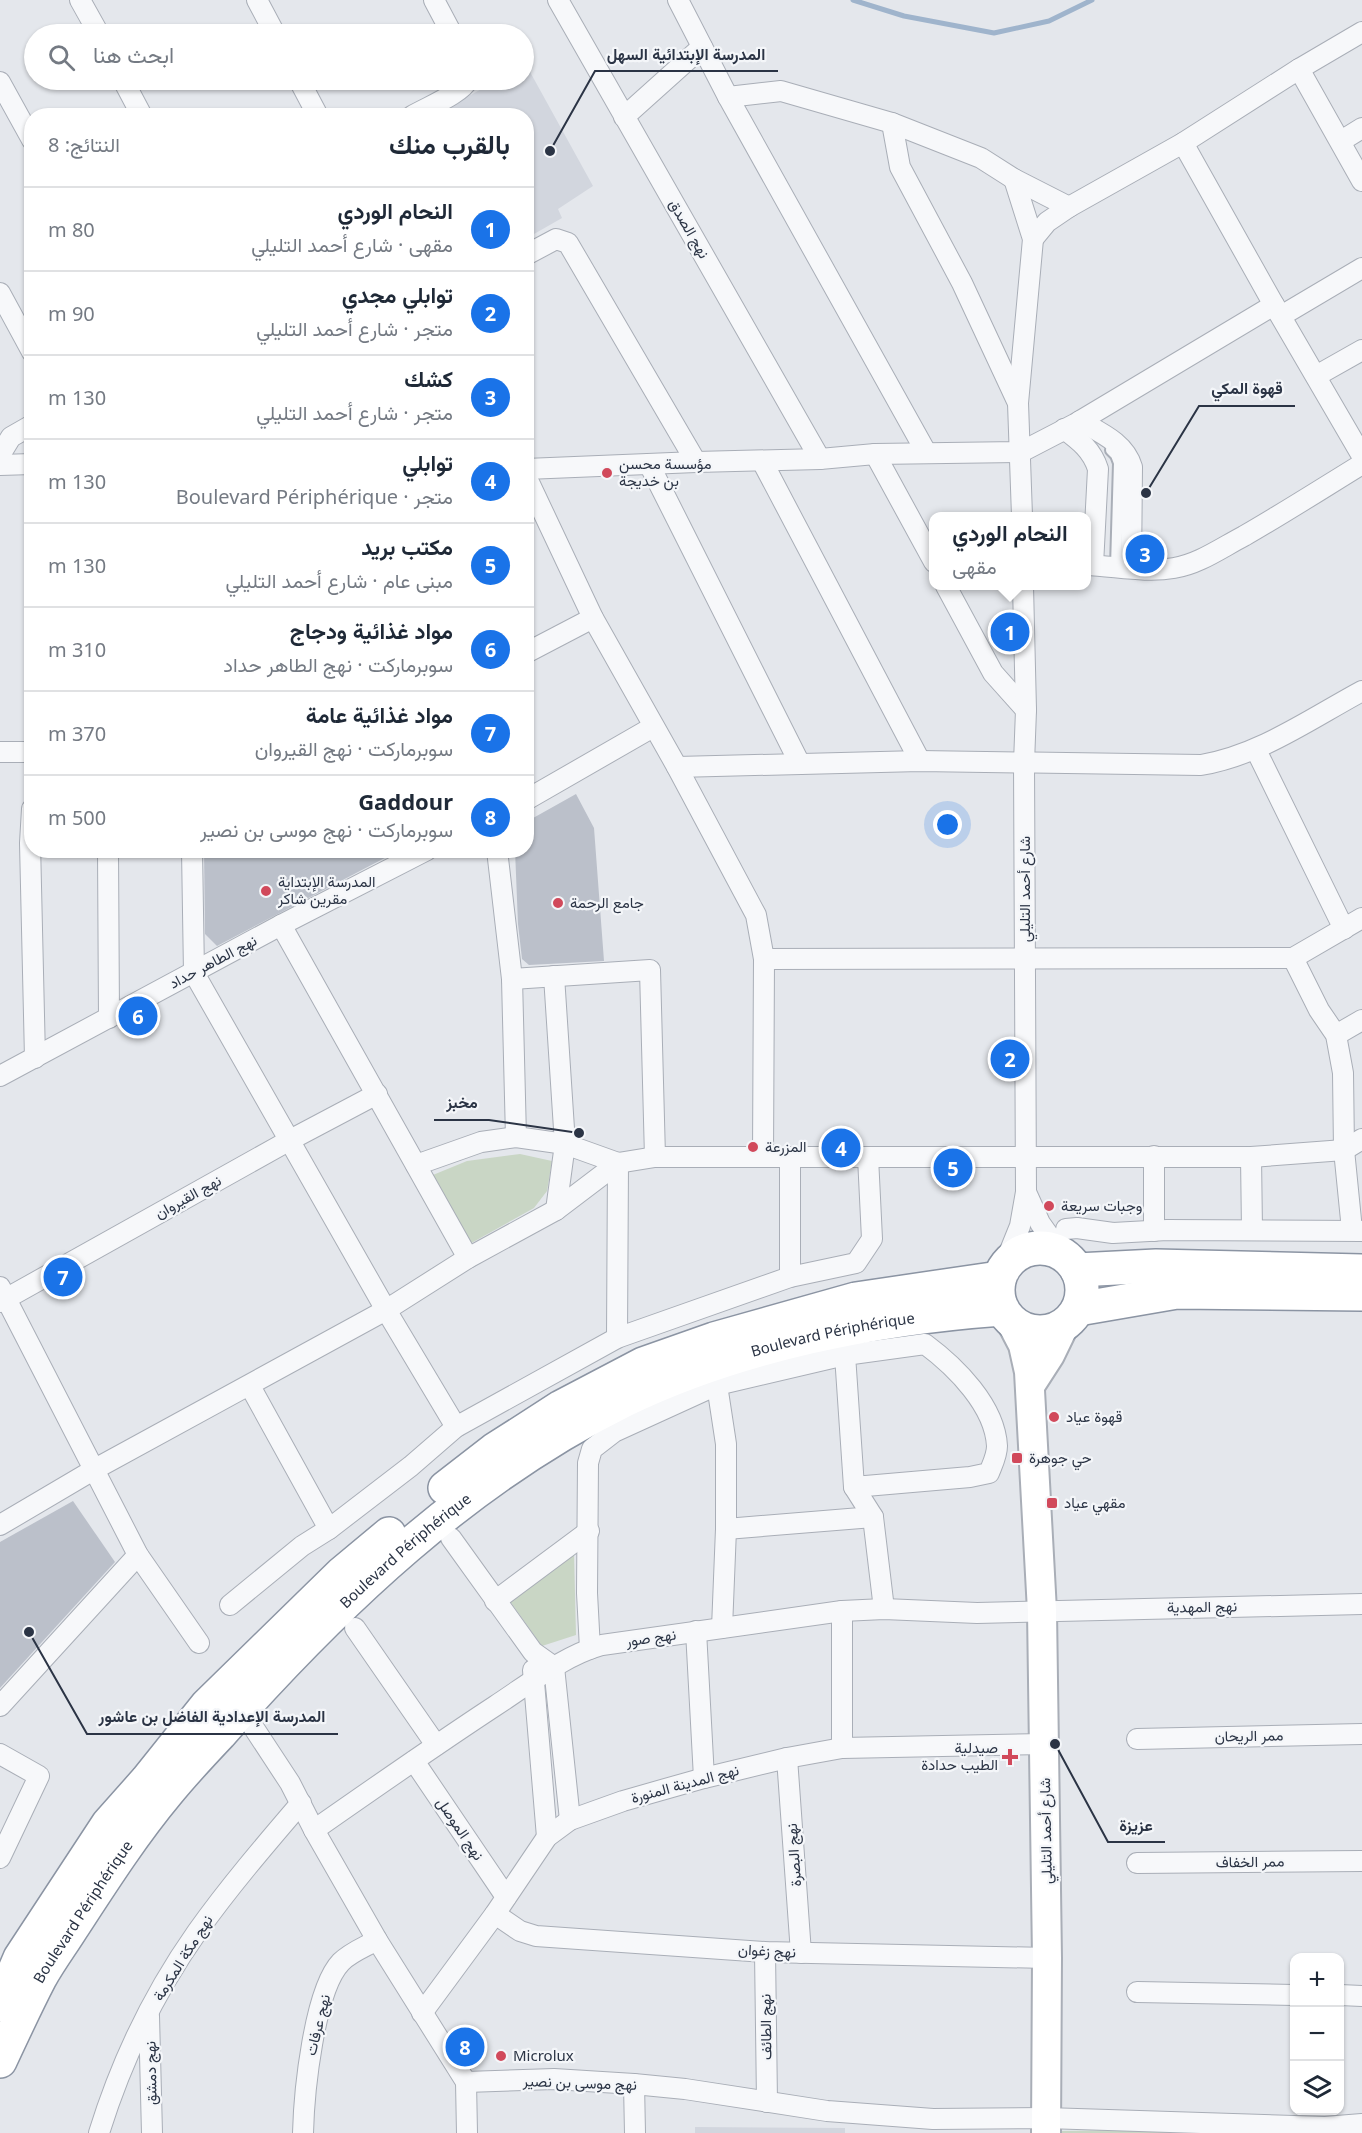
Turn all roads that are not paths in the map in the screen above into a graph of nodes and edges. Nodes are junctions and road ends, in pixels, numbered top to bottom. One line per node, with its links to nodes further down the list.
1 (80, 0): 6 (street)
2 (257, 0): 7 (street)
3 (434, 0): 8 (street)
4 (558, 0): 20 (street, نهج الصدق)
5 (678, 0): 10 (street)
6 (93, 24)
7 (270, 24)
8 (447, 24)
9 (1362, 32): 11 (street)
10 (702, 47): 16 (street); 20 (street)
11 (1299, 69): 24 (street); 25 (street)
12 (0, 82): 22 (street)
13 (128, 90): 17 (street)
14 (304, 90): 18 (street)
15 (458, 90): 19 (street)
16 (728, 98): 21 (street); 40 (street)
17 (138, 108)
18 (314, 108)
19 (426, 108)
20 (624, 117): 45 (street, نهج الصدق)
21 (892, 123): 26 (street); 37 (street)
22 (24, 126)
23 (1362, 128): 24 (street)
24 (1341, 141): 27 (street)
25 (1183, 143): 28 (street); 33 (street)
26 (1014, 179): 28 (street); 29 (street)
27 (1362, 181)
28 (1069, 207): 29 (street)
29 (1033, 239): 37 (street)
30 (534, 251): 47 (street)
31 (1362, 268): 33 (street)
32 (0, 293): 34 (street)
33 (1277, 311): 36 (street); 38 (street)
34 (24, 337)
35 (1362, 350): 36 (street)
36 (1316, 376): 44 (street)
37 (1018, 403): 41 (street)
38 (1073, 425): 41 (street); 55 (street); 58 (street)
39 (24, 430): 43 (street)
40 (926, 452): 41 (street); 42 (street)
41 (1021, 452): 54 (street)
42 (875, 454): 45 (street); 56 (street)
43 (0, 455)
44 (1362, 456)
45 (820, 459): 46 (street)
46 (762, 461): 47 (street); 69 (street)
47 (696, 462): 49 (street)
48 (24, 464): 51 (street)
49 (649, 464): 52 (street); 71 (street)
50 (1362, 464): 58 (street)
51 (0, 465)
52 (534, 470)
53 (534, 493): 61 (street)
54 (1022, 512)
55 (1091, 553)
56 (929, 555)
57 (1091, 565): 58 (street)
58 (1124, 568)
59 (949, 590): 64 (street)
60 (1023, 590): 64 (street, شارع أحمد التليلي)
61 (593, 618): 62 (street); 65 (street)
62 (534, 649)
63 (1362, 691): 66 (street)
64 (1026, 710): 70 (street, شارع أحمد التليلي)
65 (653, 727): 72 (street); 73 (street)
66 (1256, 750): 70 (street); 81 (street)
67 (0, 752): 68 (street)
68 (24, 752)
69 (920, 761): 70 (street); 71 (street)
70 (1024, 763): 84 (street, شارع أحمد التليلي)
71 (800, 764): 72 (street)
72 (677, 767): 83 (street)
73 (534, 795)
74 (30, 858): 91 (street)
75 (108, 858): 88 (street)
76 (192, 858): 85 (street)
77 (411, 858): 80 (street, نهج الطاهر حداد)
78 (498, 858): 87 (street)
79 (1362, 918): 81 (street)
80 (281, 925): 85 (street, نهج الطاهر حداد); 93 (street)
81 (1344, 929): 82 (street)
82 (1293, 958): 84 (street); 90 (street)
83 (764, 959): 84 (street); 100 (street)
84 (1025, 959): 104 (street, شارع أحمد التليلي)
85 (194, 973): 88 (street, نهج الطاهر حداد); 96 (street)
86 (554, 976): 87 (street); 97 (street); 99 (street)
87 (512, 979): 94 (street)
88 (108, 1018): 91 (street, نهج الطاهر حداد)
89 (1362, 1020): 90 (street)
90 (1336, 1035): 98 (street)
91 (35, 1058): 92 (street, نهج الطاهر حداد)
92 (0, 1076)
93 (376, 1094): 96 (street, نهج القيروان); 107 (street)
94 (516, 1137): 97 (street); 107 (street)
95 (1362, 1139): 98 (street)
96 (290, 1140): 119 (street, نهج القيروان); 120 (street)
97 (565, 1144): 106 (street); 109 (street)
98 (1344, 1150): 105 (street); 112 (street)
99 (655, 1156): 100 (street); 106 (street)
100 (764, 1156): 102 (street)
101 (1154, 1156): 104 (street); 105 (street); 111 (street)
102 (790, 1157): 103 (street); 116 (street)
103 (868, 1157): 104 (street); 116 (street)
104 (1027, 1157): 108 (street, شارع أحمد التليلي)
105 (1251, 1157): 110 (street)
106 (618, 1162): 109 (street); 122 (street)
107 (416, 1165): 114 (street)
108 (1026, 1192): 113 (street); 117 (street, شارع أحمد التليلي)
109 (556, 1210): 114 (street)
110 (1252, 1230): 111 (street); 112 (street)
111 (1154, 1231): 113 (street)
112 (1357, 1231)
113 (1069, 1251): 115 (highway); 117 (highway); 121 (highway)
114 (468, 1258): 120 (street)
115 (1362, 1271)
116 (790, 1277): 122 (street)
117 (1004, 1294): 121 (highway); 126 (street, شارع أحمد التليلي); 179 (highway, Boulevard Périphérique); 182 (highway, Boulevard Périphérique)
118 (1362, 1294): 121 (highway)
119 (2, 1296): 128 (street)
120 (386, 1310): 125 (street); 127 (street)
121 (1072, 1315): 126 (street)
122 (617, 1338): 127 (street)
123 (845, 1354): 124 (street); 129 (street); 129 (street)
124 (717, 1385): 133 (street); 134 (street)
125 (250, 1386): 128 (street); 132 (street)
126 (1030, 1386): 142 (street, شارع أحمد التليلي)
127 (456, 1426): 132 (street)
128 (95, 1469): 131 (street); 136 (street)
129 (854, 1487): 130 (street)
130 (873, 1517): 133 (street); 140 (street)
131 (0, 1525)
132 (329, 1529): 139 (street)
133 (726, 1529): 144 (street)
134 (589, 1531): 137 (street); 147 (street)
135 (451, 1538): 137 (street)
136 (138, 1555): 146 (street); 151 (street)
137 (495, 1601): 148 (street)
138 (1362, 1604): 142 (street, نهج المهدية)
139 (230, 1605)
140 (884, 1609): 141 (street, نهج صور); 142 (street, نهج صور)
141 (842, 1611): 144 (street, نهج صور); 157 (street)
142 (1042, 1611): 155 (street, شارع أحمد التليلي)
143 (355, 1628): 156 (street)
144 (722, 1628): 145 (street, نهج صور)
145 (696, 1632): 147 (street, نهج صور); 161 (street)
146 (199, 1643)
147 (590, 1648): 149 (street, نهج صور)
148 (533, 1652): 149 (street); 150 (street)
149 (554, 1667): 150 (street, نهج صور); 163 (street)
150 (532, 1681): 156 (street, نهج صور); 165 (street)
151 (0, 1706)
152 (248, 1719): 162 (street)
153 (1362, 1734): 154 (street, ممر الريحان)
154 (1137, 1739)
155 (1045, 1744): 157 (street, نهج المدينة المنورة); 174 (street, شارع أحمد التليلي)
156 (436, 1745): 160 (street, نهج صور)
157 (842, 1749): 159 (street, نهج المدينة المنورة)
158 (0, 1754): 166 (street)
159 (786, 1758): 161 (street, نهج المدينة المنورة); 173 (street, نهج البصرة)
160 (414, 1761): 164 (street, نهج صور); 169 (street, نهج الموصل)
161 (704, 1778): 163 (street, نهج المدينة المنورة)
162 (301, 1803): 164 (street); 180 (street, نهج مكة المكرمة)
163 (570, 1820): 165 (street, نهج المدينة المنورة)
164 (314, 1830): 171 (street)
165 (547, 1837): 169 (street, نهج المدينة المنورة)
166 (0, 1858)
167 (1362, 1861): 168 (street, ممر الخفاف)
168 (1137, 1863)
169 (506, 1897): 170 (street, نهج المدينة المنورة)
170 (495, 1914): 172 (street, نهج زغوان); 181 (street, نهج المدينة المنورة)
171 (377, 1940): 181 (street); 191 (street, نهج عرفات)
172 (765, 1952): 173 (street, نهج زغوان); 185 (street, نهج الطائف)
173 (801, 1953): 174 (street, نهج زغوان)
174 (1047, 1958): 187 (street, شارع أحمد التليلي)
175 (1137, 1992): 176 (street)
176 (1290, 1995)
177 (1344, 1995): 178 (street)
178 (1362, 1996)
179 (0, 2006)
180 (149, 2013): 189 (street, نهج مكة المكرمة); 190 (street, نهج دمشق)
181 (422, 2013): 183 (street)
182 (0, 2061)
183 (466, 2082): 184 (street, نهج موسى بن نصير); 192 (street)
184 (634, 2084): 185 (street, نهج موسى بن نصير); 193 (street)
185 (767, 2102): 187 (street, نهج موسى بن نصير)
186 (1362, 2124): 188 (street, نهج موسى بن نصير)
187 (1046, 2126): 188 (street, نهج موسى بن نصير)
188 (1325, 2130)
189 (99, 2133)
190 (153, 2133)
191 (303, 2133)
192 (467, 2133)
193 (635, 2133)

